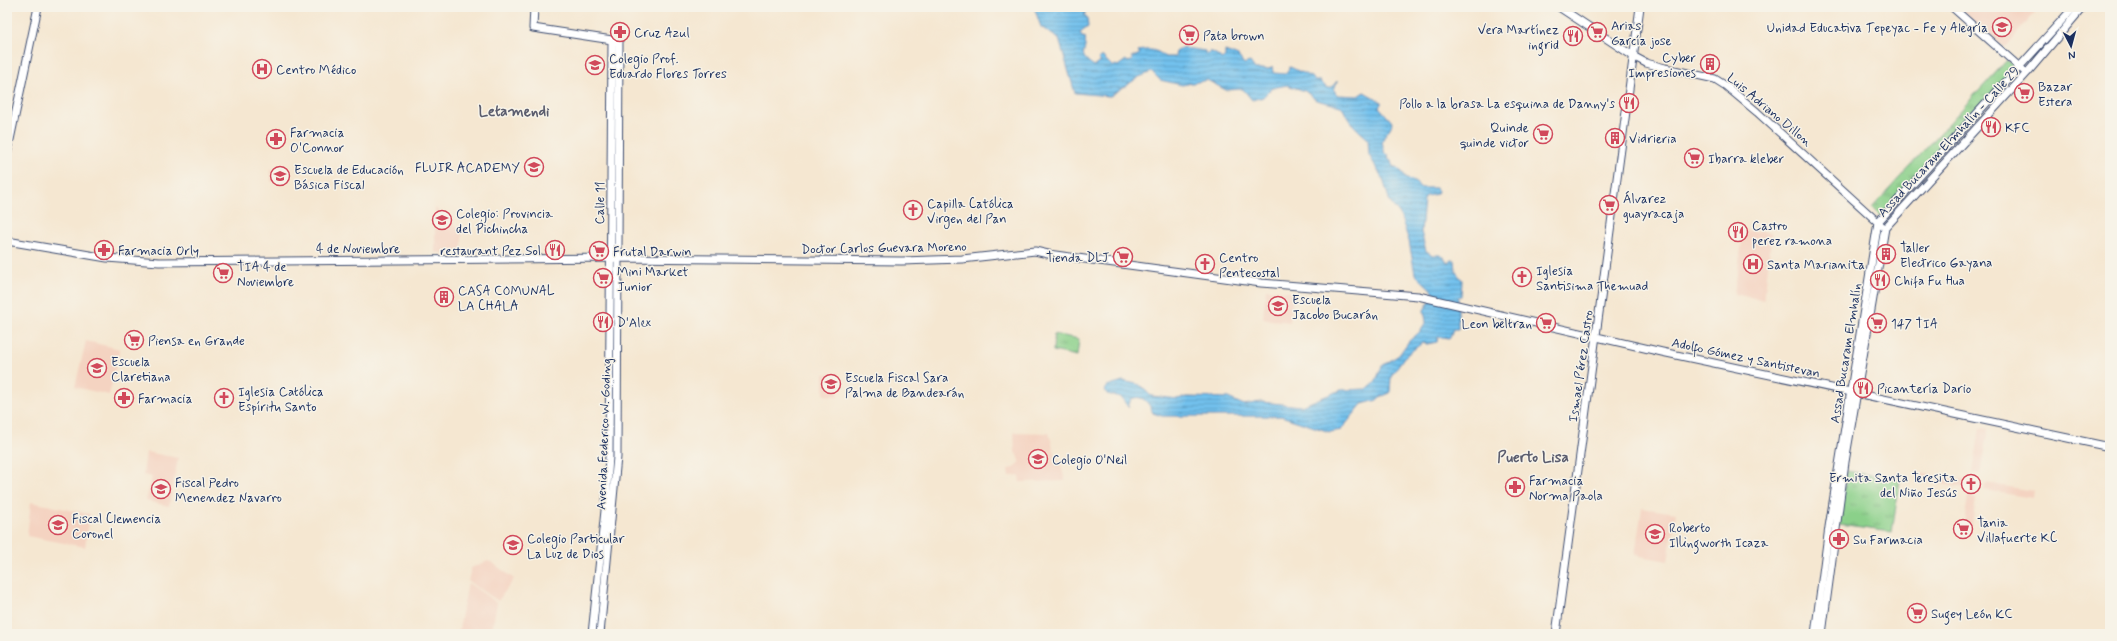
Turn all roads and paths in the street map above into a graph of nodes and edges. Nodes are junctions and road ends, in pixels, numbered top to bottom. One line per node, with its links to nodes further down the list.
1 (38, 7): 12 (street)
2 (534, 7): 11 (street)
3 (1559, 7): 8 (street, Luis Adriano Dillon)
4 (1640, 7): 8 (street, Ismael Pérez Castro)
5 (1952, 7): 9 (street)
6 (2074, 7): 9 (street)
7 (2083, 7): 10 (street, Assad Bucaram Elmhalín - Calle 29)
8 (1633, 56): 13 (street, Luis Adriano Dillon); 19 (street, Ismael Pérez Castro)
9 (2020, 68): 10 (street); 13 (street)
10 (2027, 74): 14 (street, Assad Bucaram Elmhalín - Calle 29)
11 (615, 148): 16 (street, Calle 11); 17 (street, Avenida Federico W. Goding)
12 (7, 154)
13 (1878, 222): 14 (street, Luis Adriano Dillon); 20 (street, Assad Bucaram Elmhalín)
14 (1885, 228): 20 (street, Assad Bucaram Elmhalín - Calle 29)
15 (7, 241): 16 (street, 4 de Noviembre)
16 (610, 258): 17 (street, Doctor Carlos Guevara Moreno); 22 (street, Avenida Federico W. Goding)
17 (618, 258): 18 (street, Doctor Carlos Guevara Moreno); 23 (street, Avenida Federico W. Goding)
18 (1472, 308): 19 (street, Adolfo Gómez y Santistevan)
19 (1596, 337): 20 (street, Adolfo Gómez y Santistevan); 24 (street, Ismael Pérez Castro)
20 (1854, 392): 21 (street, Adolfo Gómez y Santistevan); 25 (street, Assad Bucaram Elmhalín); 26 (street, Assad Bucaram Elmhalín - Calle 29)
21 (2110, 447)
22 (592, 634)
23 (600, 634)
24 (1556, 634)
25 (1815, 634)
26 (1822, 634)

